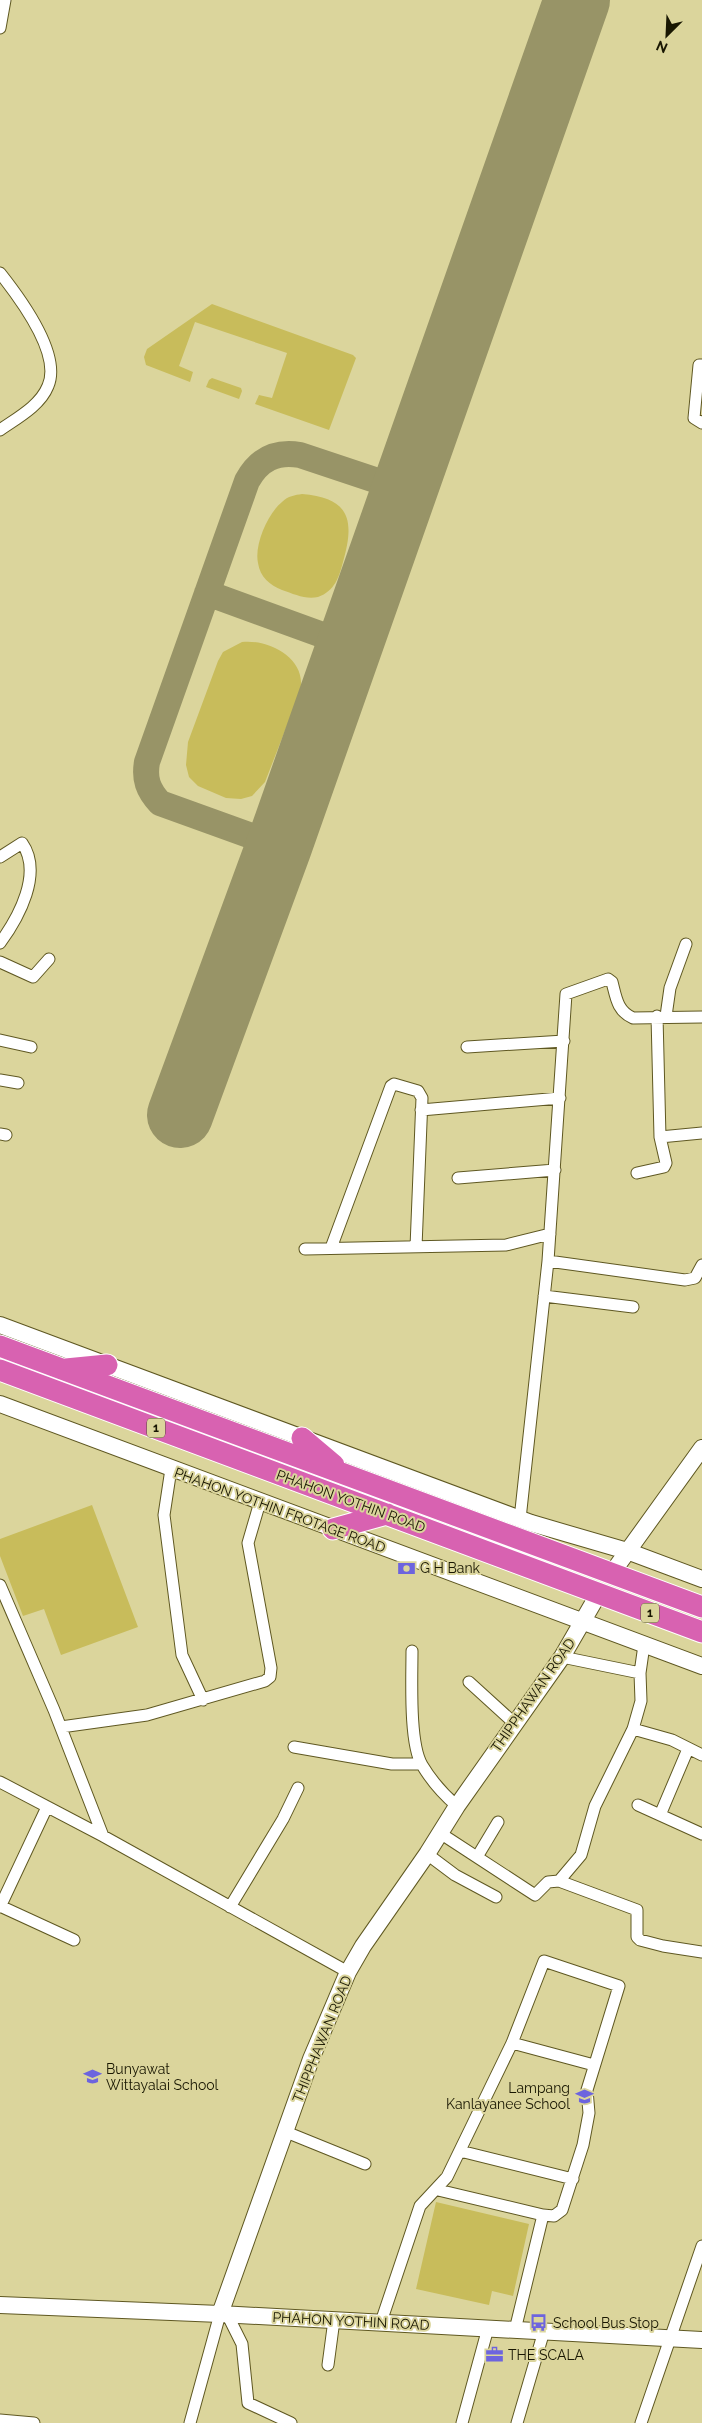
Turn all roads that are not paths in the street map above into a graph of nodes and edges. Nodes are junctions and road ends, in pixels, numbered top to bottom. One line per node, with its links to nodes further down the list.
1 (4, 0): 2 (street)
2 (0, 28)
3 (0, 273): 6 (street)
4 (702, 366): 5 (street)
5 (702, 423)
6 (0, 430)
7 (0, 857): 8 (street)
8 (0, 943)
9 (686, 944): 12 (street)
10 (49, 959): 11 (street)
11 (0, 962)
12 (662, 1016): 13 (street); 15 (street); 23 (street)
13 (702, 1017)
14 (0, 1040): 17 (street)
15 (564, 1041): 16 (street); 20 (street)
16 (466, 1047)
17 (31, 1048)
18 (0, 1080): 19 (street)
19 (18, 1083)
20 (560, 1098): 21 (street); 24 (street)
21 (422, 1110): 28 (street); 29 (street)
22 (702, 1133): 23 (street)
23 (660, 1137): 25 (street)
24 (555, 1170): 26 (street); 27 (street)
25 (637, 1173)
26 (458, 1178)
27 (550, 1234): 28 (street); 31 (street)
28 (416, 1247): 29 (street)
29 (332, 1248): 30 (street)
30 (305, 1249)
31 (548, 1261): 32 (street); 33 (street)
32 (702, 1265)
33 (544, 1296): 34 (street); 47 (street)
34 (633, 1307)
35 (0, 1325): 37 (main road)
36 (0, 1346): 38 (highway, PHAHON YOTHIN ROAD / 1)
37 (107, 1365): 38 (highway); 41 (main road)
38 (60, 1369): 44 (highway, PHAHON YOTHIN ROAD / 1)
39 (0, 1370): 46 (highway, PHAHON YOTHIN ROAD / 1)
40 (0, 1404): 43 (main road, PHAHON YOTHIN FROTAGE ROAD / 1)
41 (302, 1438): 44 (highway); 47 (main road)
42 (702, 1448): 49 (main road)
43 (171, 1469): 45 (main road, PHAHON YOTHIN FROTAGE ROAD / 1); 63 (street)
44 (345, 1474): 50 (highway, PHAHON YOTHIN ROAD / 1)
45 (260, 1502): 48 (main road, PHAHON YOTHIN FROTAGE ROAD / 1); 63 (street)
46 (388, 1514): 48 (highway); 53 (highway, PHAHON YOTHIN ROAD / 1)
47 (520, 1519): 49 (main road)
48 (333, 1529): 55 (main road, PHAHON YOTHIN FROTAGE ROAD / 1)
49 (627, 1551): 50 (main road); 51 (main road)
50 (612, 1573): 53 (highway); 54 (highway, PHAHON YOTHIN ROAD / 1)
51 (702, 1579)
52 (0, 1585): 65 (street)
53 (599, 1593): 55 (main road, THIPPHAWAN ROAD); 56 (highway, PHAHON YOTHIN ROAD / 1)
54 (702, 1608)
55 (583, 1622): 57 (main road, PHAHON YOTHIN FROTAGE ROAD / 1); 59 (main road, THIPPHAWAN ROAD)
56 (702, 1632)
57 (644, 1645): 60 (main road, PHAHON YOTHIN FROTAGE ROAD / 1); 61 (street)
58 (412, 1651): 70 (street)
59 (562, 1657): 61 (street); 64 (main road, THIPPHAWAN ROAD)
60 (702, 1666)
61 (640, 1673): 66 (street)
62 (469, 1682): 64 (street)
63 (203, 1700): 65 (street)
64 (514, 1723): 74 (main road, THIPPHAWAN ROAD)
65 (61, 1727): 80 (street)
66 (633, 1729): 68 (street); 83 (street)
67 (294, 1747): 70 (street)
68 (688, 1749): 69 (street); 76 (street)
69 (702, 1755)
70 (421, 1764): 74 (street)
71 (0, 1782): 75 (street)
72 (298, 1788): 86 (street)
73 (638, 1805): 76 (street)
74 (457, 1806): 78 (main road, THIPPHAWAN ROAD)
75 (47, 1807): 80 (street); 85 (street)
76 (660, 1815): 79 (street)
77 (498, 1822): 82 (street)
78 (440, 1833): 81 (main road, THIPPHAWAN ROAD); 82 (street)
79 (702, 1834)
80 (103, 1836): 86 (street)
81 (427, 1854): 84 (street); 89 (main road, THIPPHAWAN ROAD)
82 (477, 1857): 83 (street)
83 (559, 1881): 88 (street)
84 (496, 1897)
85 (0, 1907): 87 (street)
86 (230, 1907): 89 (street)
87 (74, 1940)
88 (702, 1952)
89 (348, 1972): 92 (main road, THIPPHAWAN ROAD)
90 (512, 2043): 91 (street); 91 (street); 93 (street)
91 (594, 2065): 95 (street)
92 (286, 2132): 94 (street); 100 (main road, THIPPHAWAN ROAD)
93 (460, 2151): 95 (street); 96 (street)
94 (366, 2164)
95 (573, 2179): 97 (street)
96 (438, 2190): 97 (street); 102 (street)
97 (543, 2215): 104 (street)
98 (702, 2246): 106 (street)
99 (0, 2305): 100 (main road, PHAHON YOTHIN ROAD)
100 (223, 2314): 101 (main road, PHAHON YOTHIN ROAD); 111 (street, THIPPHAWAN ROAD); 112 (street)
101 (334, 2320): 102 (main road, PHAHON YOTHIN ROAD); 108 (street)
102 (381, 2322): 103 (main road, PHAHON YOTHIN ROAD)
103 (488, 2328): 104 (main road, PHAHON YOTHIN ROAD); 113 (street)
104 (515, 2330): 105 (main road, PHAHON YOTHIN ROAD)
105 (544, 2331): 106 (main road, PHAHON YOTHIN ROAD); 114 (street)
106 (672, 2338): 107 (main road, PHAHON YOTHIN ROAD); 115 (street)
107 (702, 2340)
108 (328, 2365)
109 (0, 2420): 110 (street)
110 (34, 2423)
111 (190, 2423)
112 (291, 2423)
113 (462, 2423)
114 (517, 2423)
115 (641, 2423)

